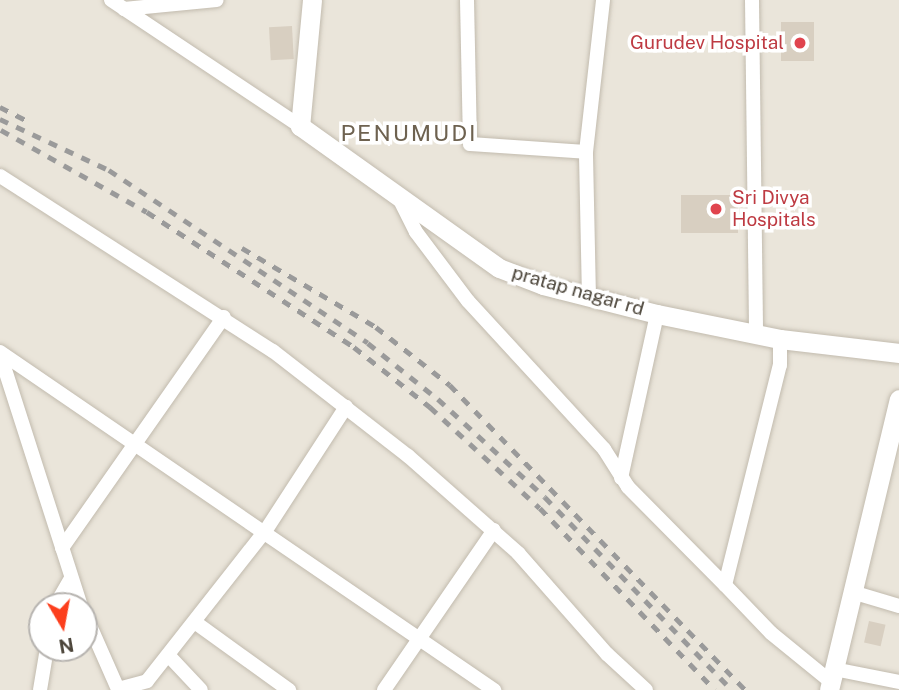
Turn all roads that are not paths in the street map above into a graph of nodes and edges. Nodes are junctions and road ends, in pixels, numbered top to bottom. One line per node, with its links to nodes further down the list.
1 (111, 0): 8 (street)
2 (217, 0): 7 (street)
3 (312, 0): 9 (street)
4 (467, 0): 10 (street)
5 (603, 0): 10 (street)
6 (752, 0): 16 (street)
7 (154, 3): 8 (street)
8 (124, 9): 9 (street)
9 (300, 126): 12 (street, pratap nagar rd)
10 (586, 152): 13 (street)
11 (0, 176): 15 (street)
12 (398, 196): 13 (street, pratap nagar rd); 24 (street)
13 (589, 298): 14 (street, pratap nagar rd)
14 (657, 314): 16 (street, pratap nagar rd); 24 (street)
15 (224, 317): 21 (street); 22 (street)
16 (756, 334): 17 (street, pratap nagar rd)
17 (780, 339): 19 (street, pratap nagar rd); 29 (street)
18 (0, 353): 22 (street); 27 (street)
19 (899, 353)
20 (899, 399): 23 (street)
21 (346, 407): 25 (street); 26 (street)
22 (137, 442): 25 (street); 27 (street)
23 (894, 442): 32 (street)
24 (621, 478): 29 (street)
25 (266, 530): 34 (street); 35 (street)
26 (494, 530): 35 (street); 47 (street)
27 (62, 548): 28 (street)
28 (69, 580): 30 (street); 31 (street)
29 (725, 585): 39 (street)
30 (63, 592)
31 (75, 592)
32 (852, 592): 33 (street); 39 (street)
33 (899, 606)
34 (196, 623): 37 (street); 44 (street)
35 (420, 636): 45 (street); 46 (street)
36 (98, 644): 42 (street)
37 (170, 657): 42 (street); 43 (street)
38 (45, 662): 41 (street)
39 (831, 680): 40 (street)
40 (899, 682)
41 (40, 690)
42 (118, 690)
43 (201, 690)
44 (289, 690)
45 (384, 690)
46 (494, 690)
47 (646, 690)

